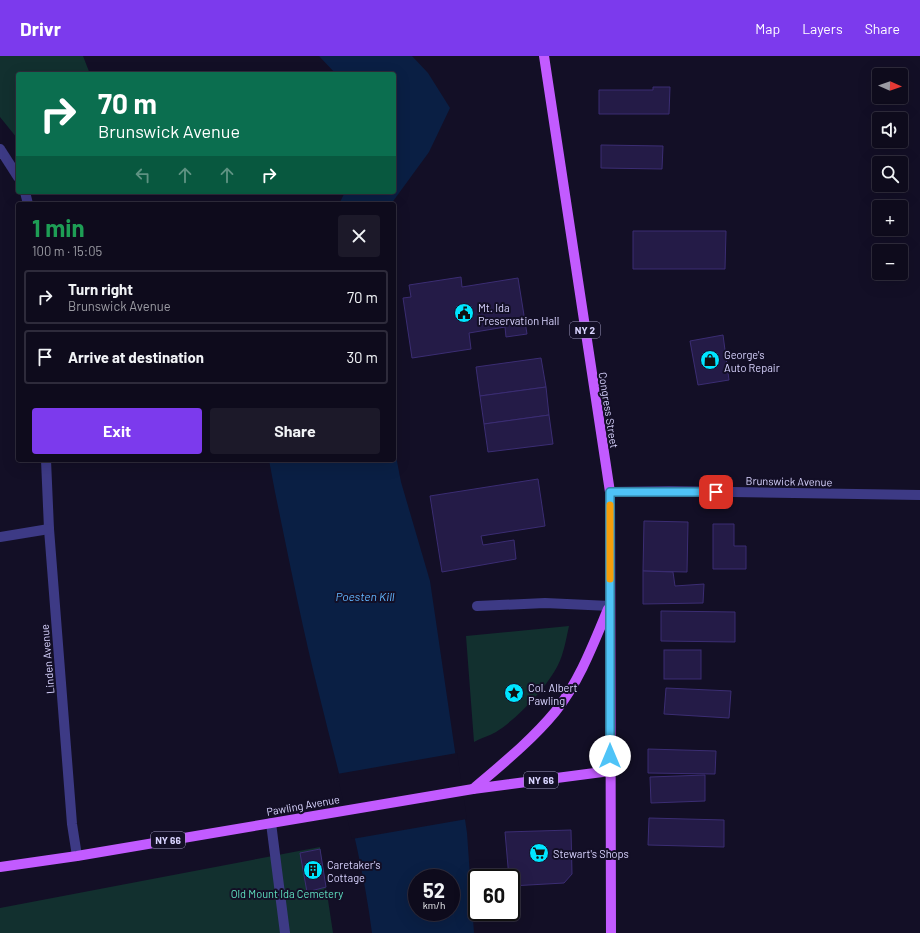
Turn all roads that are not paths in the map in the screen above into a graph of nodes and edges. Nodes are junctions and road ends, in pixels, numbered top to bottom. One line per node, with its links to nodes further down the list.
1 (544, 56): 5 (main road, Congress Street / NY 2)
2 (0, 149): 3 (street)
3 (16, 174)
4 (46, 462): 7 (street, Linden Avenue)
5 (610, 492): 6 (street, Brunswick Avenue); 10 (main road, Congress Street / NY 2)
6 (920, 495)
7 (49, 529): 8 (street); 14 (street, Linden Avenue)
8 (0, 537)
9 (477, 606): 10 (street)
10 (610, 606): 11 (main road, Congress Street / NY 2); 12 (main road)
11 (610, 771): 12 (main road, Pawling Avenue / NY 66); 17 (main road, NY 2)
12 (472, 790): 13 (main road, Pawling Avenue / NY 66)
13 (271, 823): 14 (main road, Pawling Avenue / NY 66); 16 (street)
14 (76, 856): 15 (main road, Pawling Avenue / NY 66)
15 (0, 867)
16 (285, 933)
17 (611, 933)

